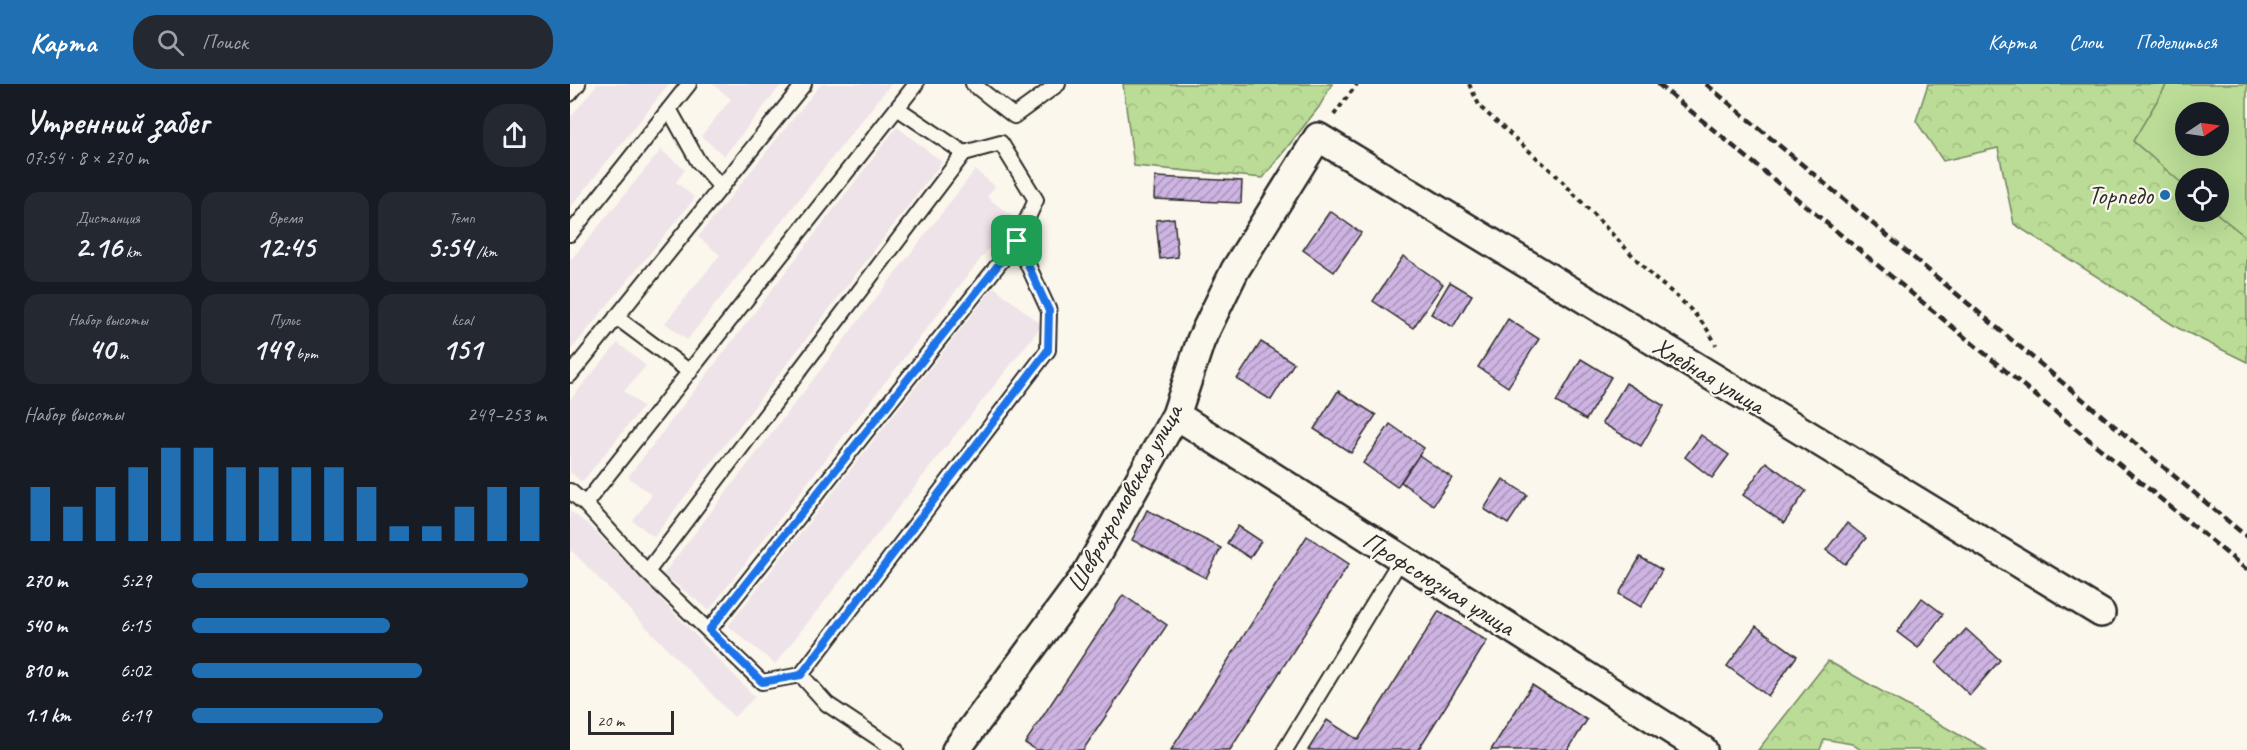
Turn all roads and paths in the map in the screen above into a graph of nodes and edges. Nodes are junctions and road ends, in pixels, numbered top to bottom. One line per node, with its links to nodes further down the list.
1 (578, 84): 9 (lane)
2 (689, 84): 11 (lane)
3 (804, 84): 14 (lane)
4 (916, 84): 10 (lane)
5 (973, 84): 6 (lane)
6 (1058, 84)
7 (1357, 84): 12 (path)
8 (1469, 84): 20 (path)
9 (570, 94)
10 (897, 108): 13 (lane); 18 (lane)
11 (669, 109): 14 (lane); 15 (lane)
12 (1318, 136): 20 (street, Хлебная улица); 21 (street, Шеврохромовская улица)
13 (964, 153): 16 (lane); 25 (lane)
14 (721, 188): 17 (lane)
15 (570, 234)
16 (1017, 241): 27 (lane); 28 (lane)
17 (616, 317): 18 (lane); 19 (lane)
18 (690, 372): 23 (lane)
19 (570, 375)
20 (1726, 385): 26 (street, Хлебная улица)
21 (1176, 415): 24 (street, Профсоюзная улица); 30 (street, Шеврохромовская улица)
22 (570, 491): 23 (lane)
23 (585, 504): 25 (lane)
24 (1401, 559): 31 (lane); 32 (street, Профсоюзная улица)
25 (647, 572): 27 (lane)
26 (2101, 613)
27 (709, 630): 28 (lane)
28 (801, 675): 29 (lane)
29 (896, 750)
30 (956, 750)
31 (1285, 750)
32 (1703, 750)

